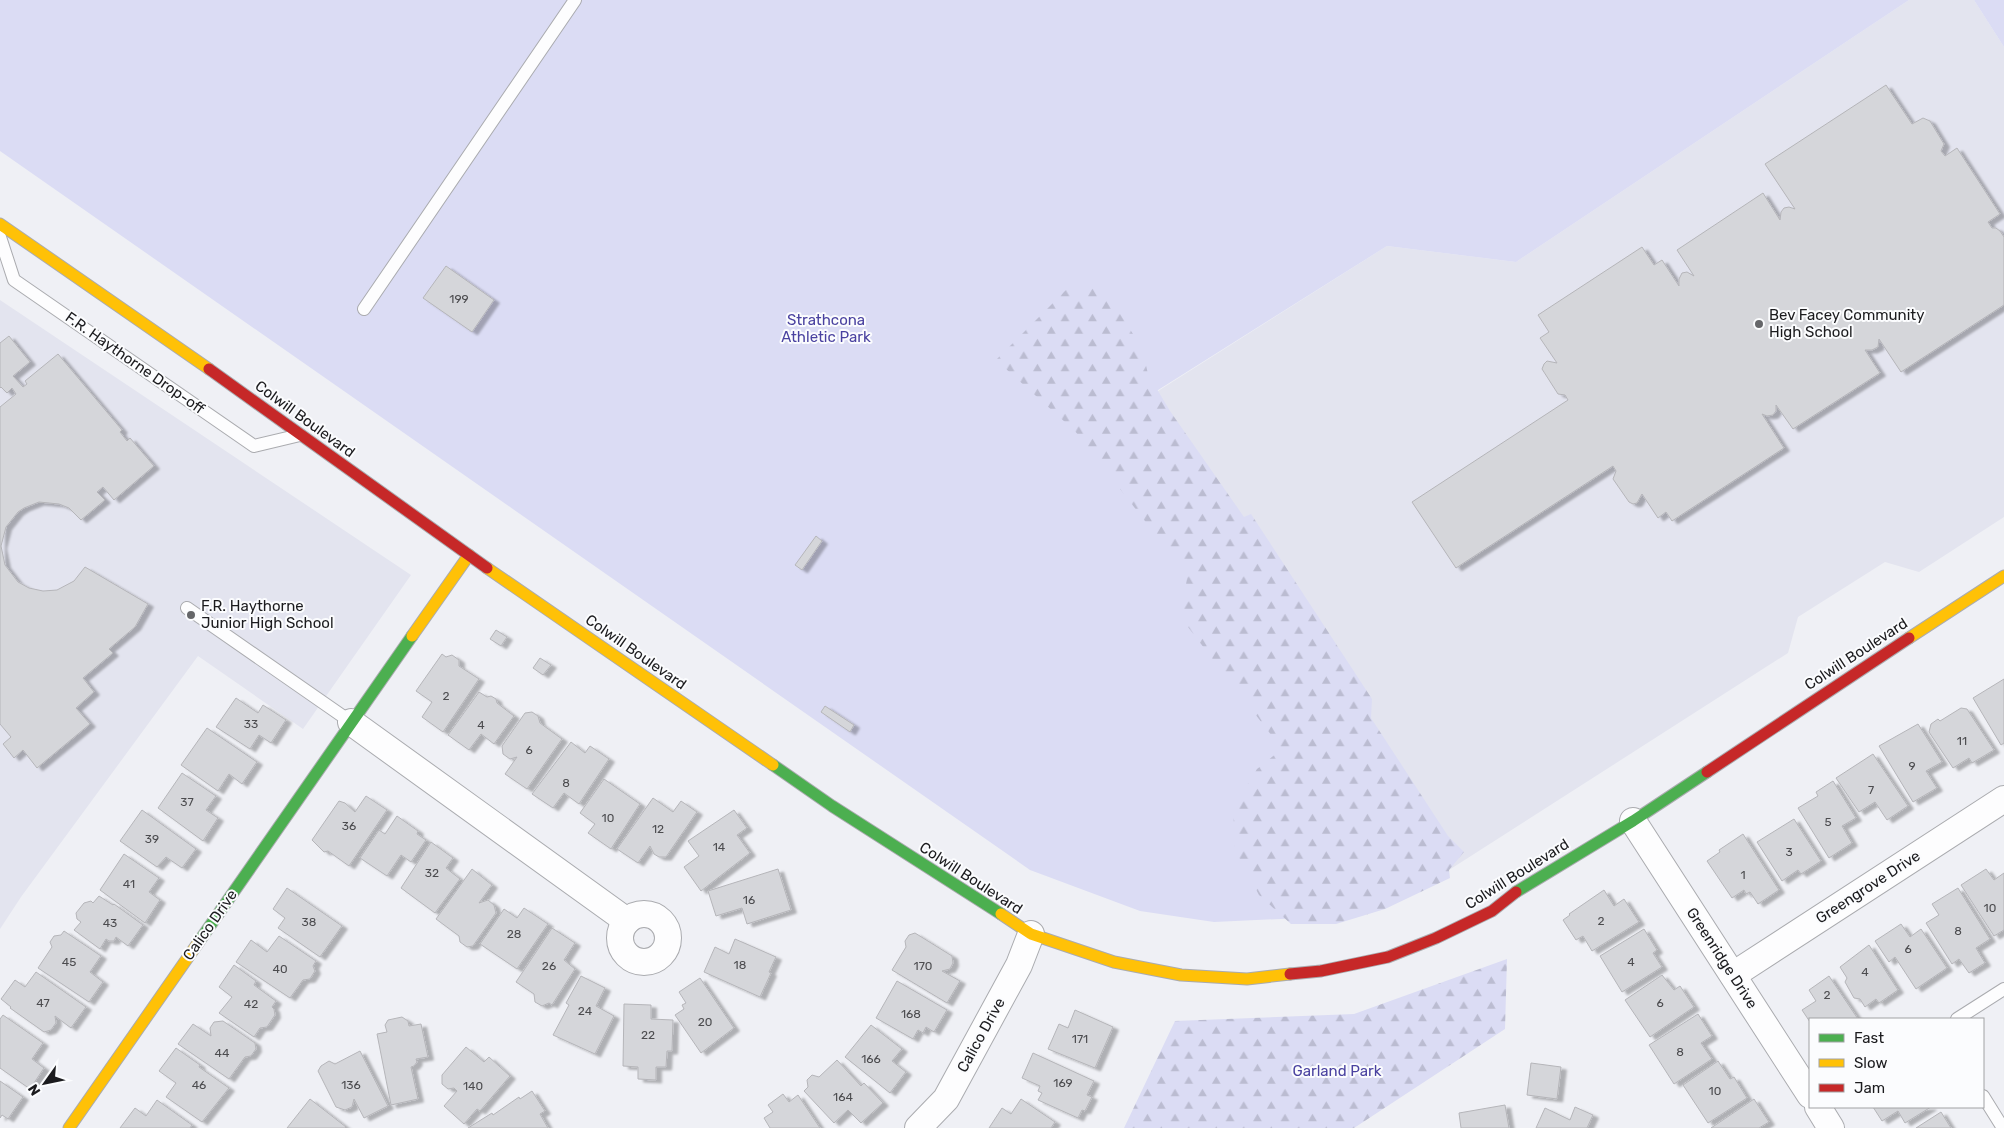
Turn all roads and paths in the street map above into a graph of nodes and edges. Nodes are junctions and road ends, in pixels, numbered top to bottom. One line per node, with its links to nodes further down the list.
1 (575, 0): 4 (lane)
2 (0, 224): 5 (street, Colwill Boulevard)
3 (0, 237): 5 (lane, F.R. Haythorne Drop-off)
4 (364, 309)
5 (300, 435): 6 (street, Colwill Boulevard)
6 (469, 555): 9 (street, Calico Drive); 13 (street, Colwill Boulevard)
7 (2004, 576): 11 (street, Colwill Boulevard)
8 (188, 608): 9 (lane)
9 (351, 722): 12 (street); 19 (street, Calico Drive)
10 (2004, 799): 14 (street, Greengrove Drive)
11 (1633, 821): 13 (street, Colwill Boulevard); 14 (street, Greenridge Drive)
12 (627, 921)
13 (1031, 934): 20 (street, Calico Drive)
14 (1733, 974): 17 (street, Greenridge Drive)
15 (2004, 989): 16 (lane)
16 (1959, 1018)
17 (1809, 1092)
18 (1984, 1098): 21 (lane)
19 (69, 1128)
20 (918, 1128)
21 (2003, 1128)

